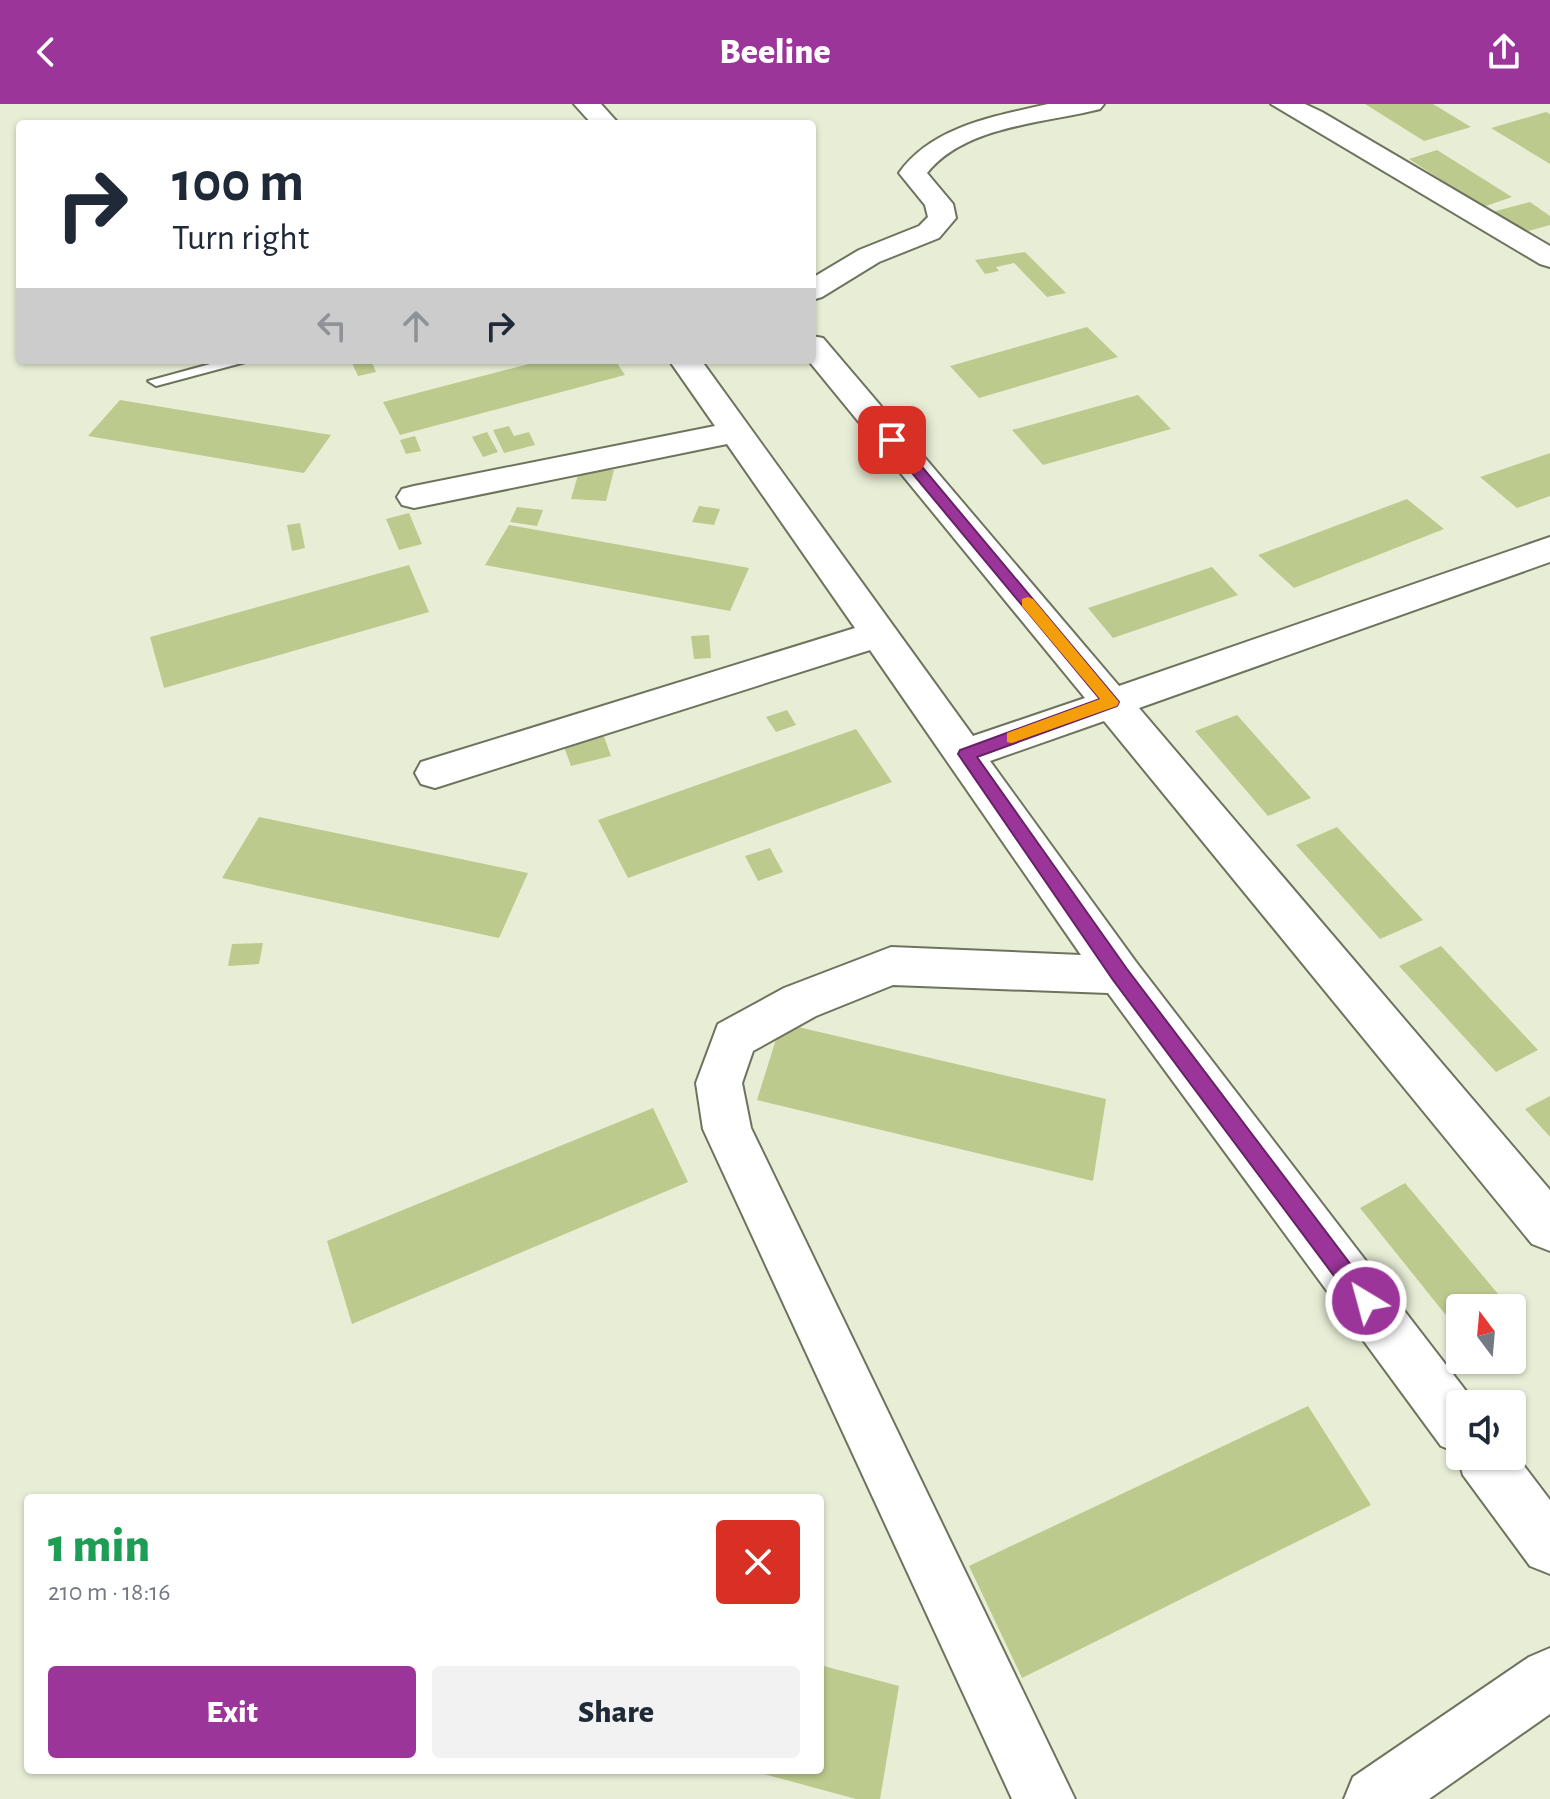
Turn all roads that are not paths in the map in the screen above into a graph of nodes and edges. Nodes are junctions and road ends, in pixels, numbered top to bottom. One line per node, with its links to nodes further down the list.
1 (587, 104): 4 (street)
2 (1091, 104): 6 (street)
3 (1284, 104): 5 (street)
4 (602, 120)
5 (1550, 258)
6 (816, 289)
7 (816, 350): 15 (street)
8 (228, 364): 10 (lane)
9 (688, 364): 11 (street)
10 (156, 381)
11 (736, 432): 12 (street); 14 (street)
12 (414, 497)
13 (1550, 549): 15 (street)
14 (880, 633): 16 (street); 17 (street)
15 (1111, 702): 16 (street); 19 (street)
16 (966, 754): 18 (street)
17 (435, 773)
18 (1120, 975): 20 (street); 24 (street)
19 (1550, 1227)
20 (1446, 1408)
21 (1493, 1470): 22 (street)
22 (1550, 1546)
23 (1550, 1678): 25 (street)
24 (1044, 1799)
25 (1375, 1799)

